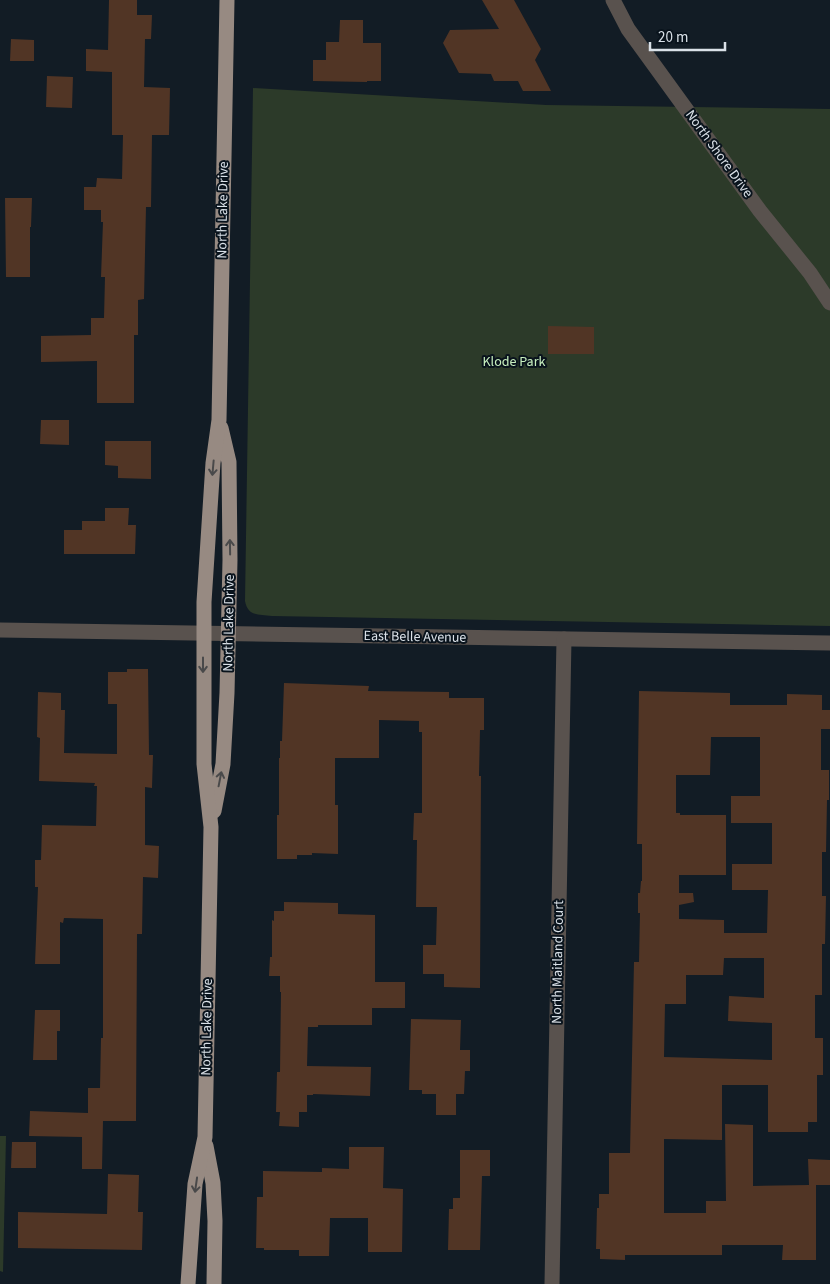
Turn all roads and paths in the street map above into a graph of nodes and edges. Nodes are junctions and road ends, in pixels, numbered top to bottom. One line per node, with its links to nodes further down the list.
1 (227, 0): 4 (main road, North Lake Drive)
2 (613, 0): 3 (street, North Shore Drive)
3 (830, 303)
4 (219, 420): 6 (main road, North Lake Drive, one-way to 6); 7 (main road, North Lake Drive, one-way to 4)
5 (0, 630): 6 (street, East Belle Avenue)
6 (203, 634): 7 (street, East Belle Avenue); 10 (main road, North Lake Drive, one-way to 10)
7 (228, 634): 8 (street, East Belle Avenue); 10 (main road, North Lake Drive, one-way to 7)
8 (564, 639): 9 (street, East Belle Avenue); 14 (street, North Maitland Court)
9 (830, 644)
10 (211, 827): 11 (main road, North Lake Drive)
11 (205, 1137): 12 (main road, North Lake Drive, one-way to 12); 13 (main road, North Lake Drive)
12 (188, 1284)
13 (214, 1284)
14 (552, 1284)

